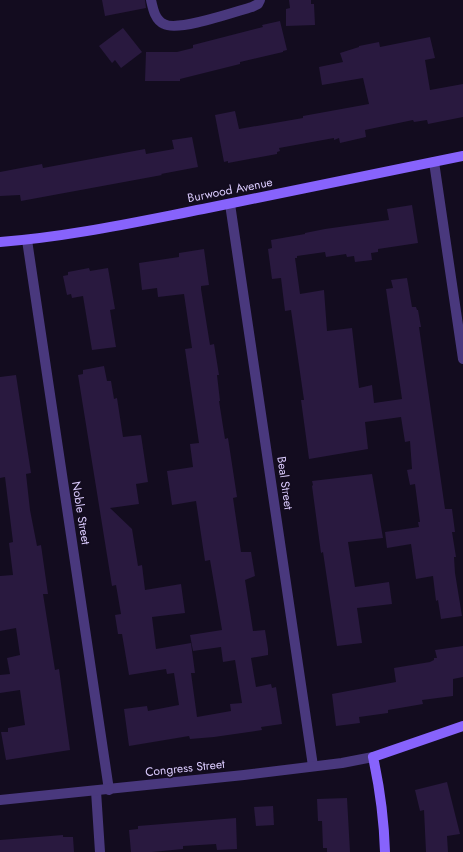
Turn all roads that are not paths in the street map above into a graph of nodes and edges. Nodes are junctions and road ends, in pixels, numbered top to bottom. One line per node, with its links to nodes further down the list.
1 (151, 0): 2 (street)
2 (260, 0)
3 (463, 156): 4 (street, Burwood Avenue)
4 (434, 162): 5 (street, Burwood Avenue); 8 (street)
5 (230, 204): 6 (street, Burwood Avenue); 11 (street, Beal Street)
6 (27, 240): 7 (street, Burwood Avenue); 12 (street, Noble Street)
7 (0, 242)
8 (463, 359)
9 (463, 726): 10 (street)
10 (373, 757): 11 (street, Congress Street); 16 (street)
11 (314, 766): 12 (street, Congress Street)
12 (109, 790): 13 (street, Congress Street)
13 (96, 791): 14 (street, Congress Street); 15 (street)
14 (0, 800)
15 (100, 852)
16 (385, 852)

